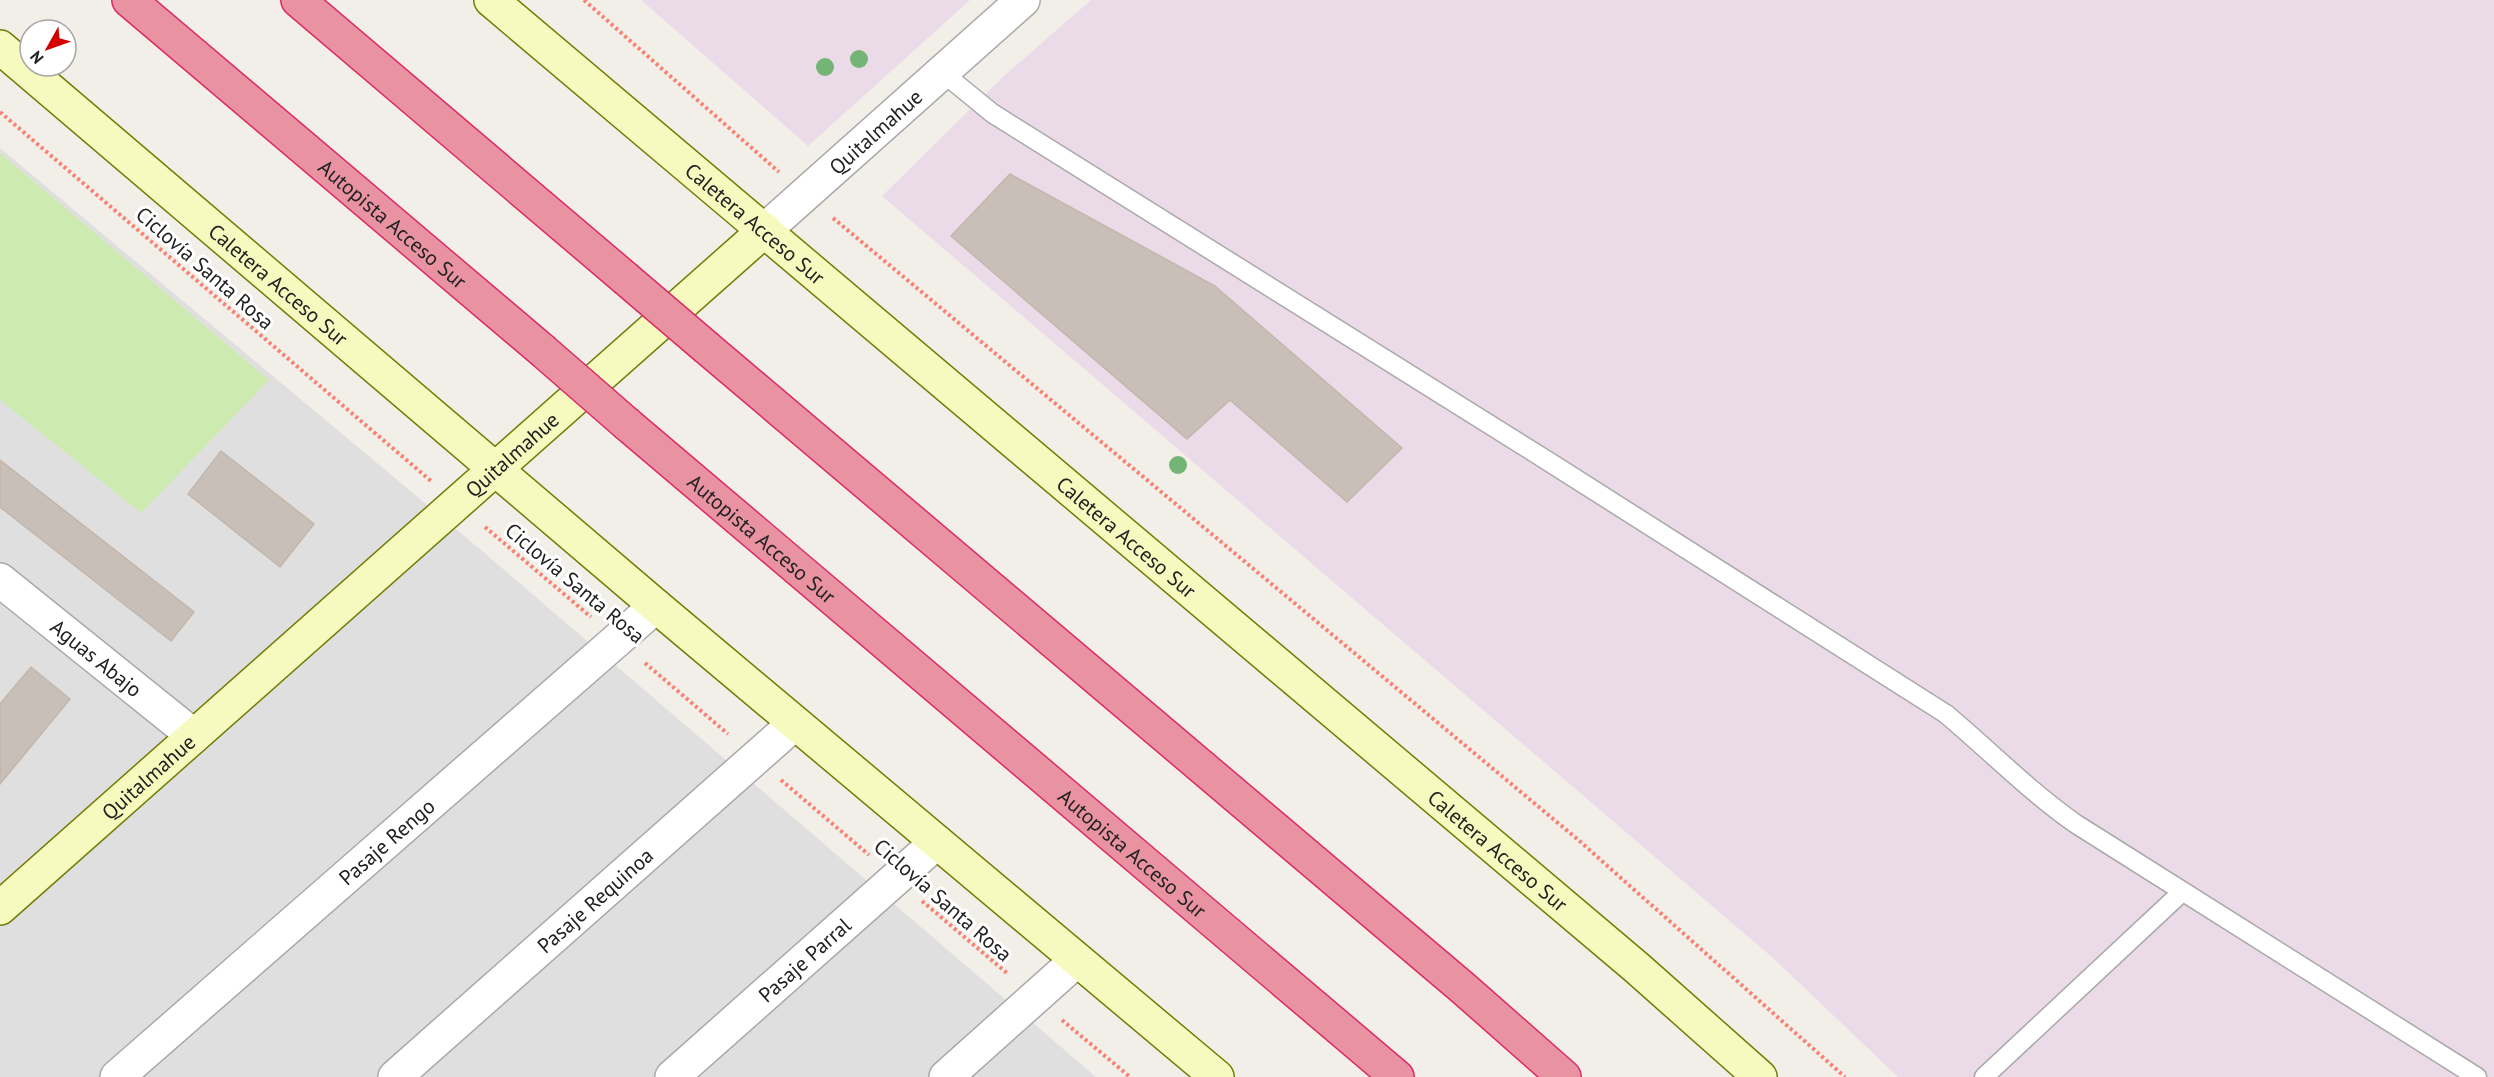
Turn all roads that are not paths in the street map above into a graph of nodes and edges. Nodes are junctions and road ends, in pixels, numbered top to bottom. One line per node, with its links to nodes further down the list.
1 (129, 0): 22 (highway, Autopista Acceso Sur, bridge)
2 (298, 0): 23 (highway, bridge)
3 (491, 0): 7 (main road, Caletera Acceso Sur)
4 (1023, 0): 6 (street, Quitalmahue)
5 (0, 48): 8 (main road, Caletera Acceso Sur)
6 (942, 72): 7 (street, Quitalmahue); 14 (lane)
7 (765, 230): 8 (main road, Quitalmahue); 24 (main road, Caletera Acceso Sur)
8 (495, 470): 10 (main road, Caletera Acceso Sur); 12 (main road, Quitalmahue)
9 (0, 580): 12 (street, Aguas Abajo)
10 (656, 606): 11 (main road, Caletera Acceso Sur); 17 (street, Pasaje Rengo)
11 (795, 723): 13 (main road, Caletera Acceso Sur); 18 (street, Pasaje Requinoa)
12 (194, 736): 15 (main road, Quitalmahue)
13 (937, 842): 16 (main road, Caletera Acceso Sur); 19 (street, Pasaje Parral)
14 (2182, 892): 25 (lane); 26 (lane)
15 (0, 908)
16 (1077, 960): 20 (street); 21 (main road, Caletera Acceso Sur)
17 (117, 1077)
18 (395, 1077)
19 (672, 1077)
20 (946, 1077)
21 (1217, 1077)
22 (1397, 1077)
23 (1564, 1077)
24 (1760, 1077)
25 (1984, 1077)
26 (2477, 1077)

